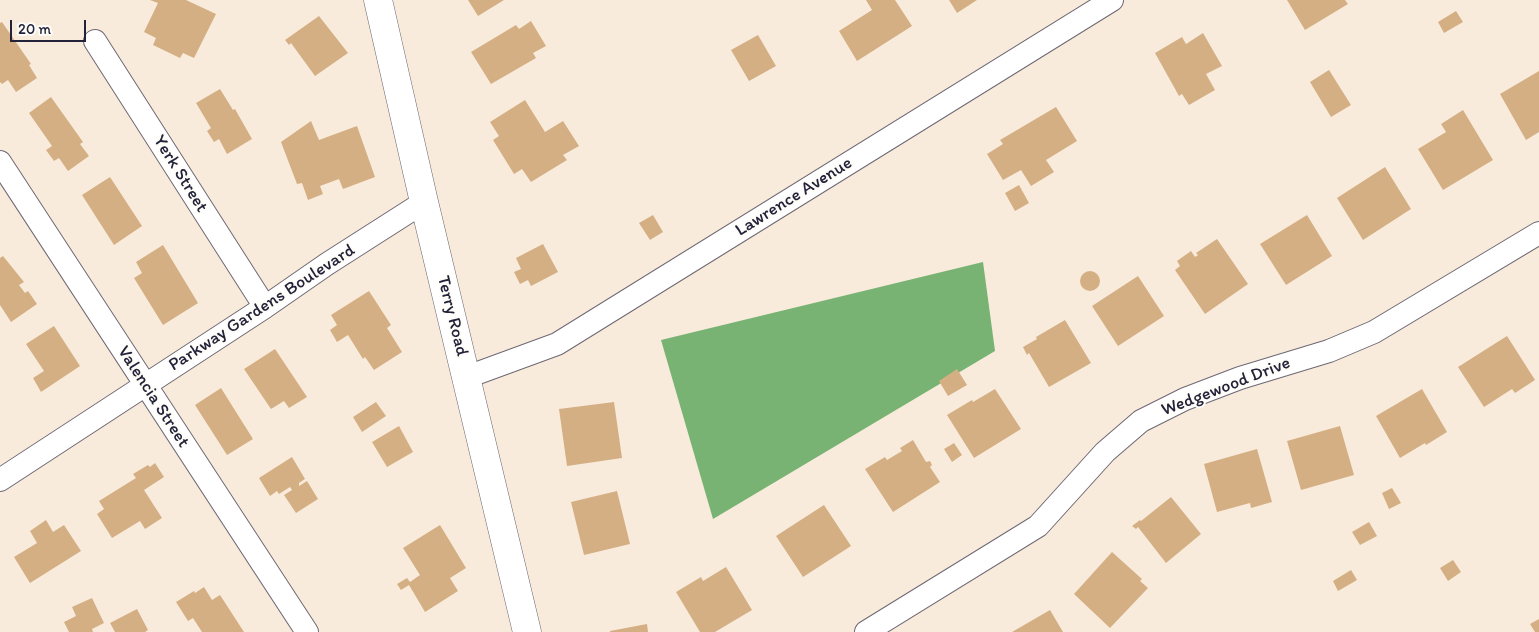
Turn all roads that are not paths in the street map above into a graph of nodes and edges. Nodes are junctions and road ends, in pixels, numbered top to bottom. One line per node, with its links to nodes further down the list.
1 (378, 0): 5 (street, Terry Road)
2 (1112, 0): 8 (street, Lawrence Avenue)
3 (95, 41): 7 (street, Yerk Street)
4 (0, 162): 9 (street, Valencia Street)
5 (424, 202): 7 (street, Parkway Gardens Boulevard); 8 (street, Terry Road)
6 (1539, 233): 13 (street, Wedgewood Drive)
7 (265, 307): 9 (street, Parkway Gardens Boulevard)
8 (467, 377): 12 (street, Terry Road)
9 (145, 384): 10 (street, Parkway Gardens Boulevard); 11 (street, Valencia Street)
10 (0, 480)
11 (307, 632)
12 (527, 632)
13 (866, 632)

